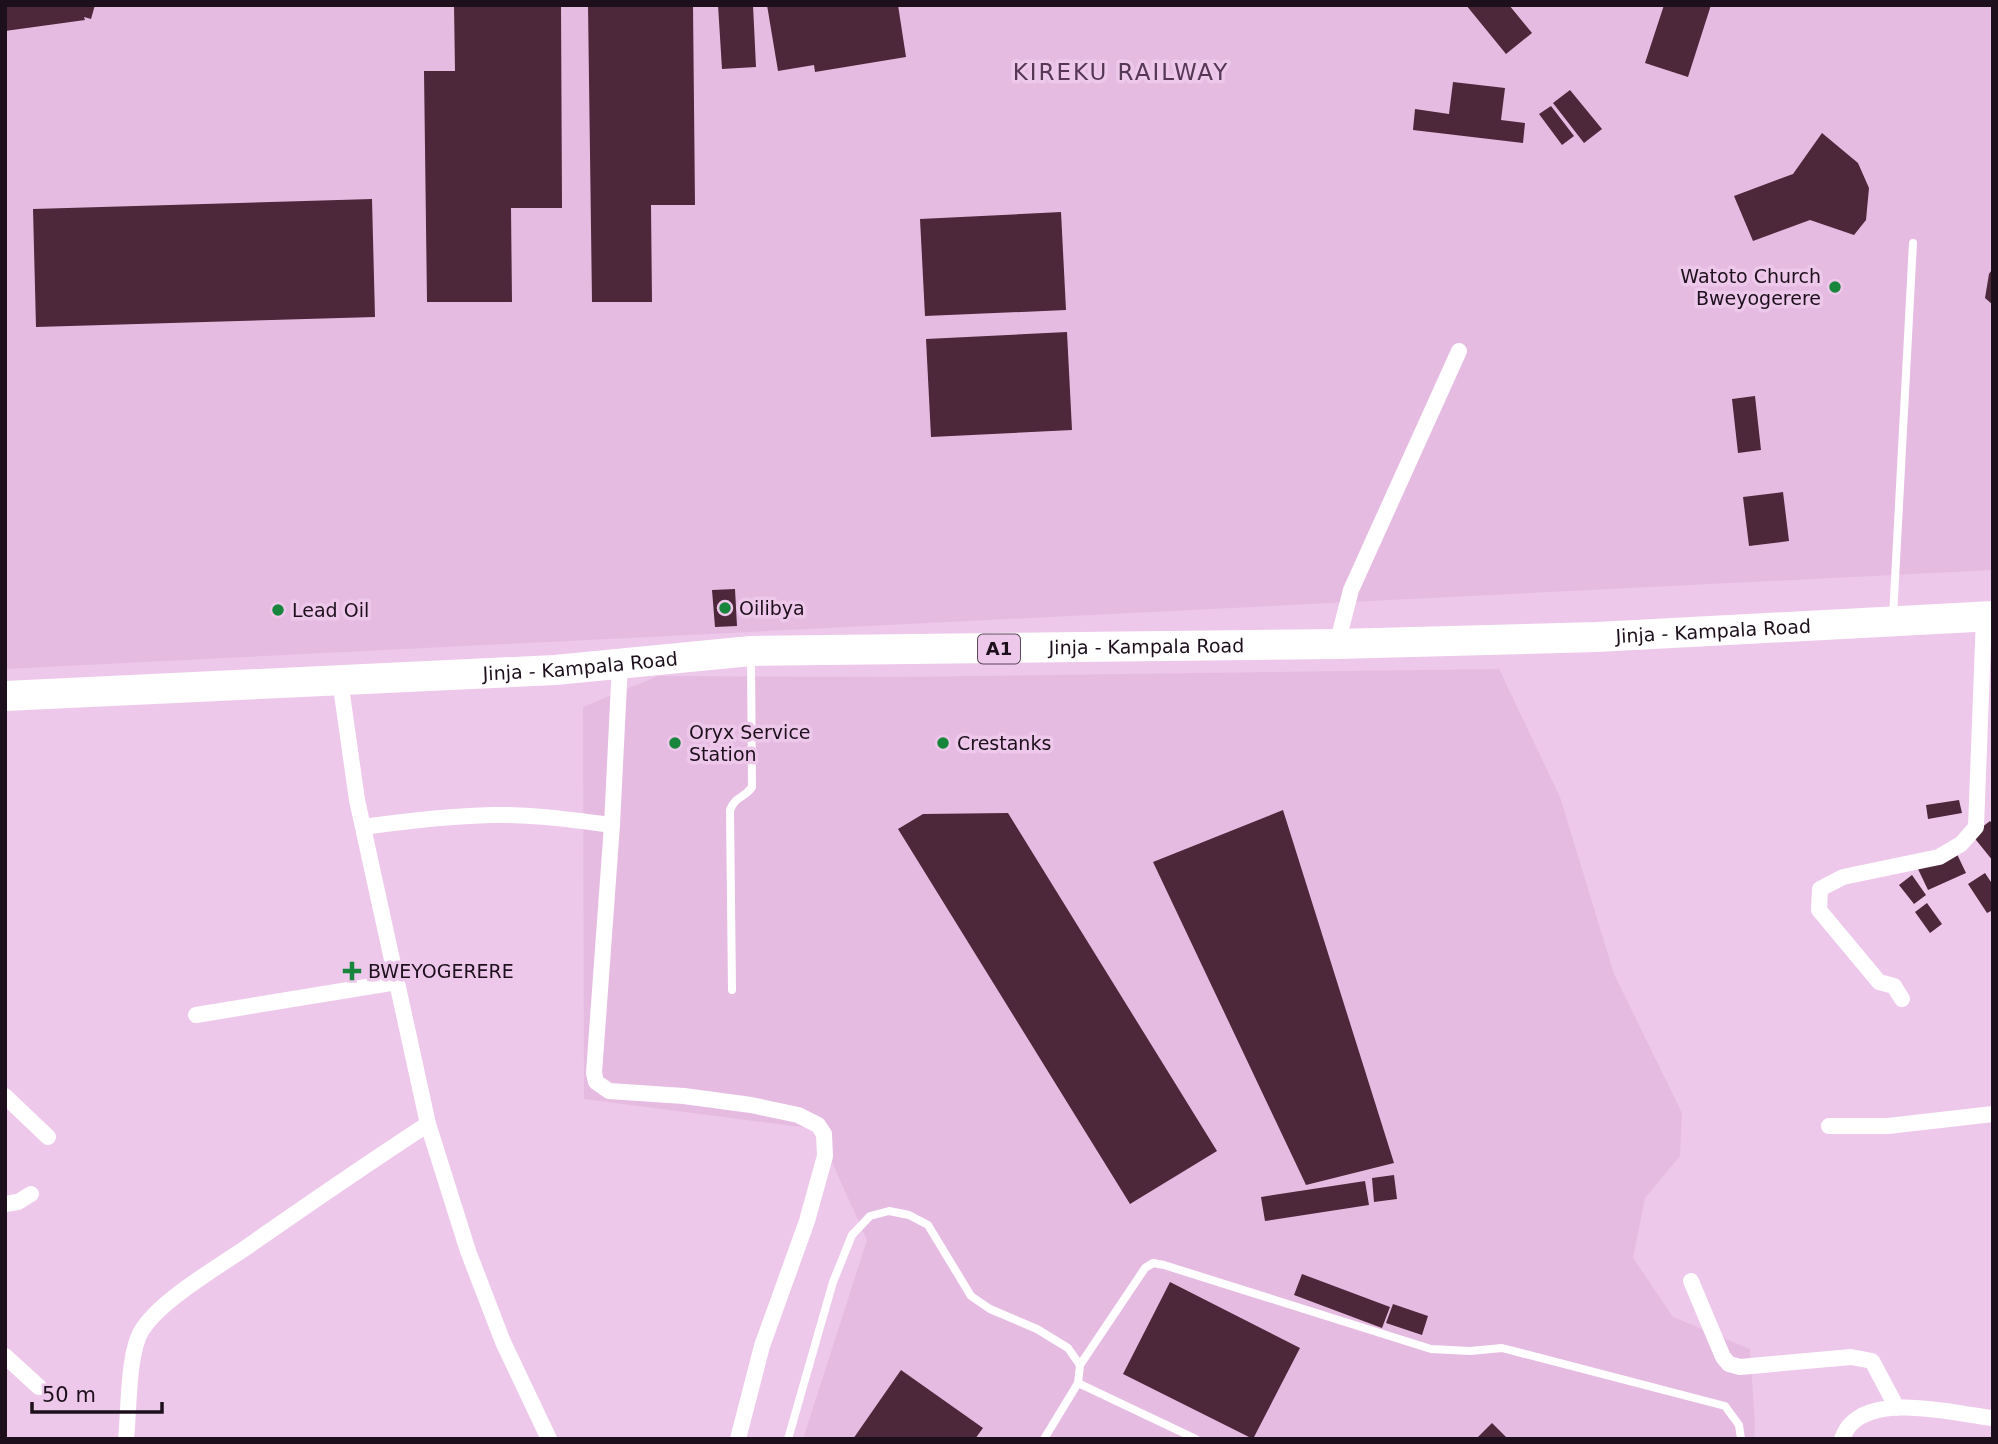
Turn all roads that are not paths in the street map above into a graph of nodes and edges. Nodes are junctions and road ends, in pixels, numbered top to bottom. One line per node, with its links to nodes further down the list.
1 (1913, 243): 4 (lane)
2 (1459, 351): 5 (street)
3 (1989, 617): 4 (highway, Jinja - Kampala Road / A1); 14 (street)
4 (1893, 620): 5 (highway, Jinja - Kampala Road / A1)
5 (1337, 644): 6 (highway, Jinja - Kampala Road / A1)
6 (751, 651): 7 (highway, Jinja - Kampala Road / A1); 13 (lane)
7 (620, 664): 8 (highway, Jinja - Kampala Road / A1); 10 (street)
8 (340, 680): 9 (highway, Jinja - Kampala Road / A1); 11 (street)
9 (5, 696)
10 (612, 825): 11 (street); 32 (street)
11 (363, 827): 12 (street)
12 (397, 982): 15 (street); 18 (street)
13 (732, 990)
14 (1902, 999)
15 (196, 1015)
16 (5, 1096): 20 (street)
17 (1993, 1114): 19 (street)
18 (428, 1124): 30 (street); 31 (street)
19 (1829, 1126)
20 (48, 1137)
21 (31, 1194): 22 (street)
22 (5, 1203)
23 (1690, 1281): 28 (street)
24 (5, 1356): 27 (street)
25 (1080, 1365): 26 (lane); 33 (lane); 36 (lane)
26 (1078, 1383): 34 (lane); 35 (lane)
27 (39, 1387)
28 (1897, 1408): 29 (street); 37 (street)
29 (1993, 1418)
30 (126, 1439)
31 (549, 1439)
32 (738, 1439)
33 (788, 1439)
34 (1044, 1439)
35 (1196, 1439)
36 (1741, 1439)
37 (1842, 1439)

